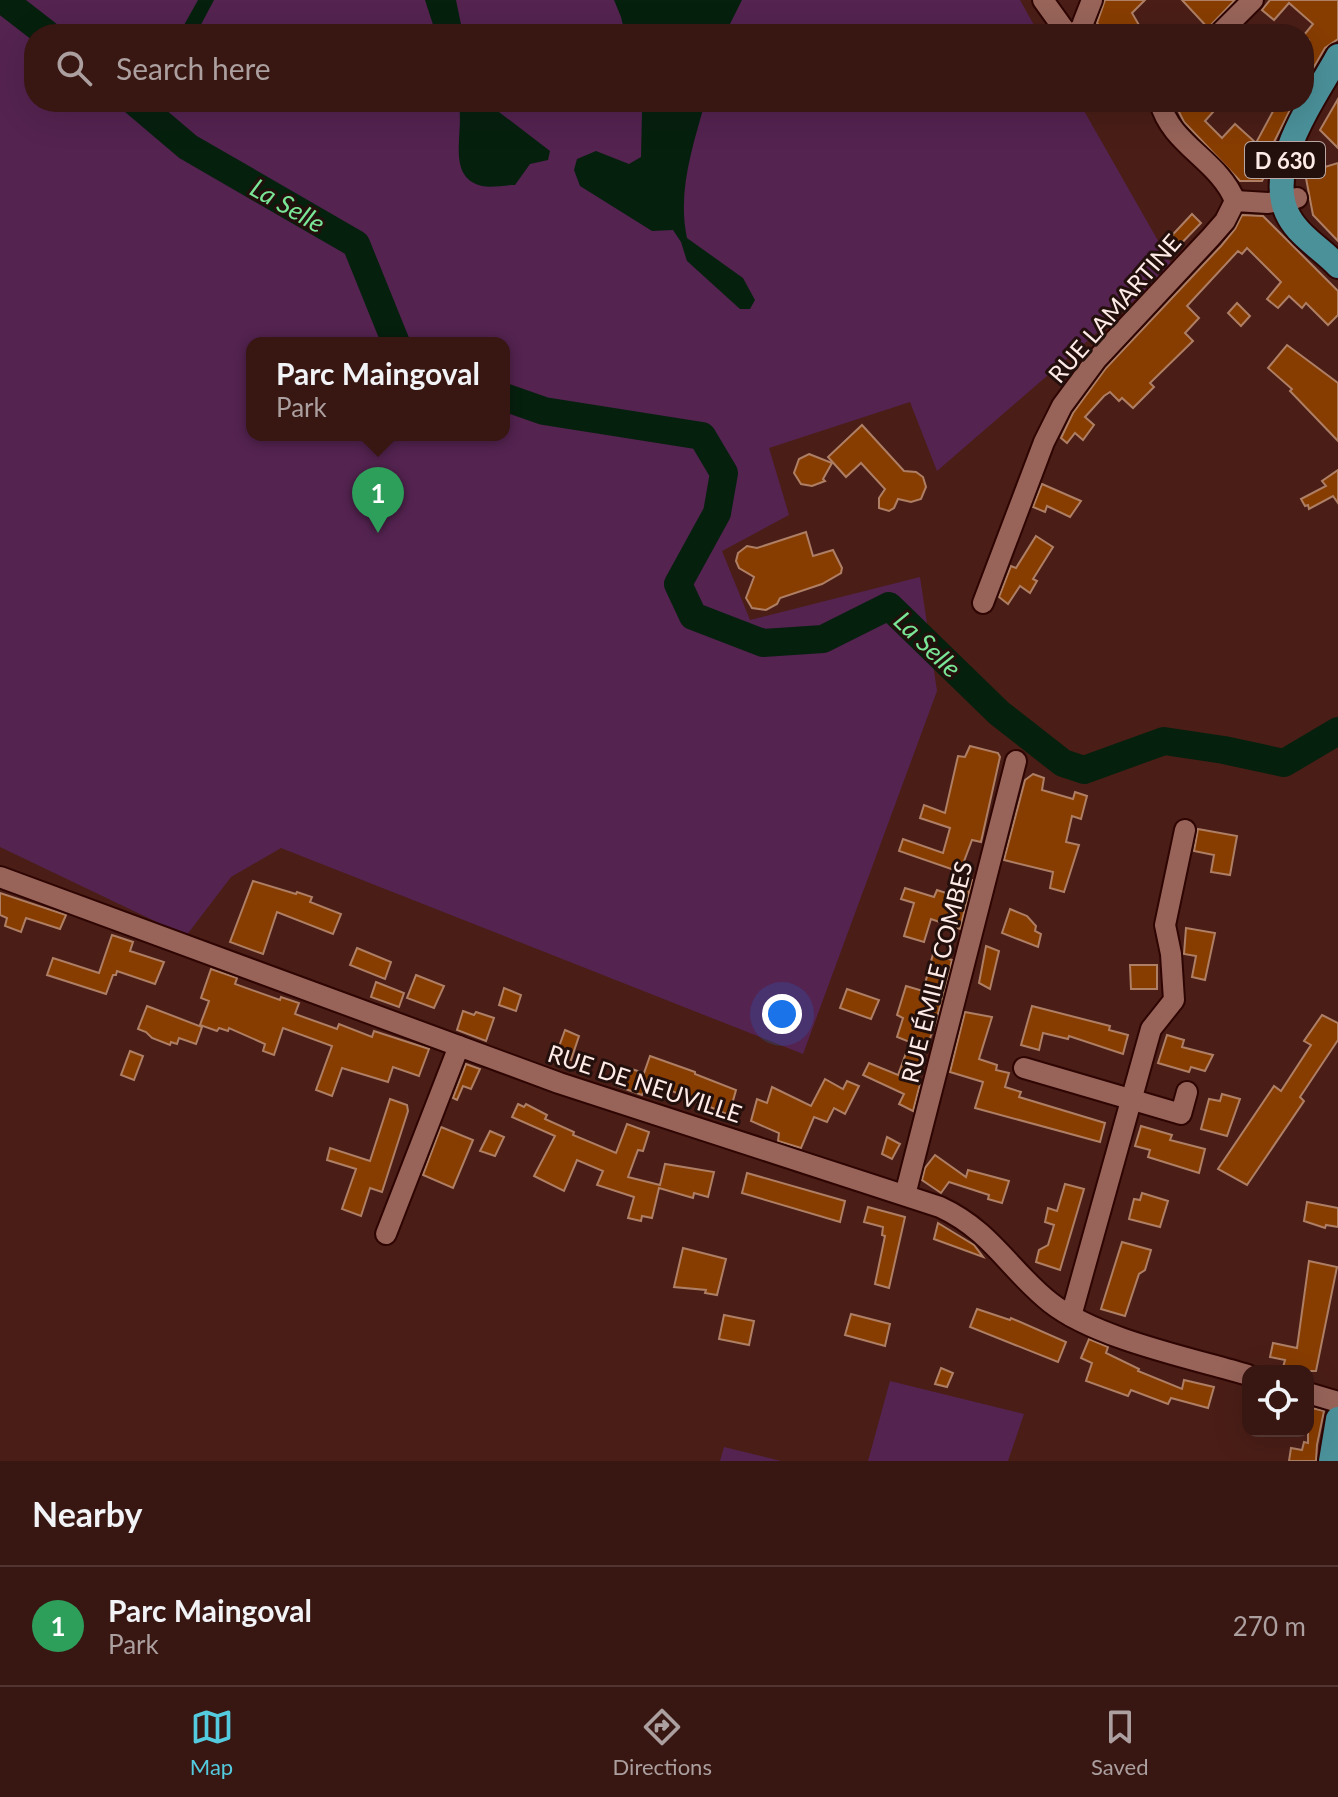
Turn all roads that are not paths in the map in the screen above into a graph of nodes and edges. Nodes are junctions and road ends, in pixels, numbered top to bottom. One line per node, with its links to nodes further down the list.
1 (1043, 0): 4 (street)
2 (1092, 0): 5 (street)
3 (1253, 0): 6 (street)
4 (1060, 24)
5 (1083, 24)
6 (1229, 24)
7 (1338, 56): 9 (main road, D 630)
8 (1338, 79): 12 (main road, D 630)
9 (1314, 103)
10 (1162, 112): 13 (street)
11 (1309, 112): 12 (main road, D 630)
12 (1290, 200): 13 (street); 14 (main road, D 630)
13 (1235, 201): 15 (street, RUE LAMARTINE)
14 (1334, 262)
15 (983, 603)
16 (1016, 761): 23 (street, RUE ÉMILE COMBES)
17 (1185, 830): 22 (street)
18 (0, 877): 19 (street, RUE DE NEUVILLE)
19 (459, 1046): 23 (street, RUE DE NEUVILLE); 24 (street)
20 (1024, 1068): 22 (street)
21 (1187, 1092): 22 (street)
22 (1132, 1099): 25 (street)
23 (905, 1195): 25 (street, RUE DE NEUVILLE)
24 (386, 1234)
25 (1071, 1316): 26 (street, RUE DE NEUVILLE)
26 (1242, 1373)
27 (1314, 1395): 28 (street)
28 (1338, 1402)
29 (1338, 1419): 30 (main road)
30 (1331, 1461)

